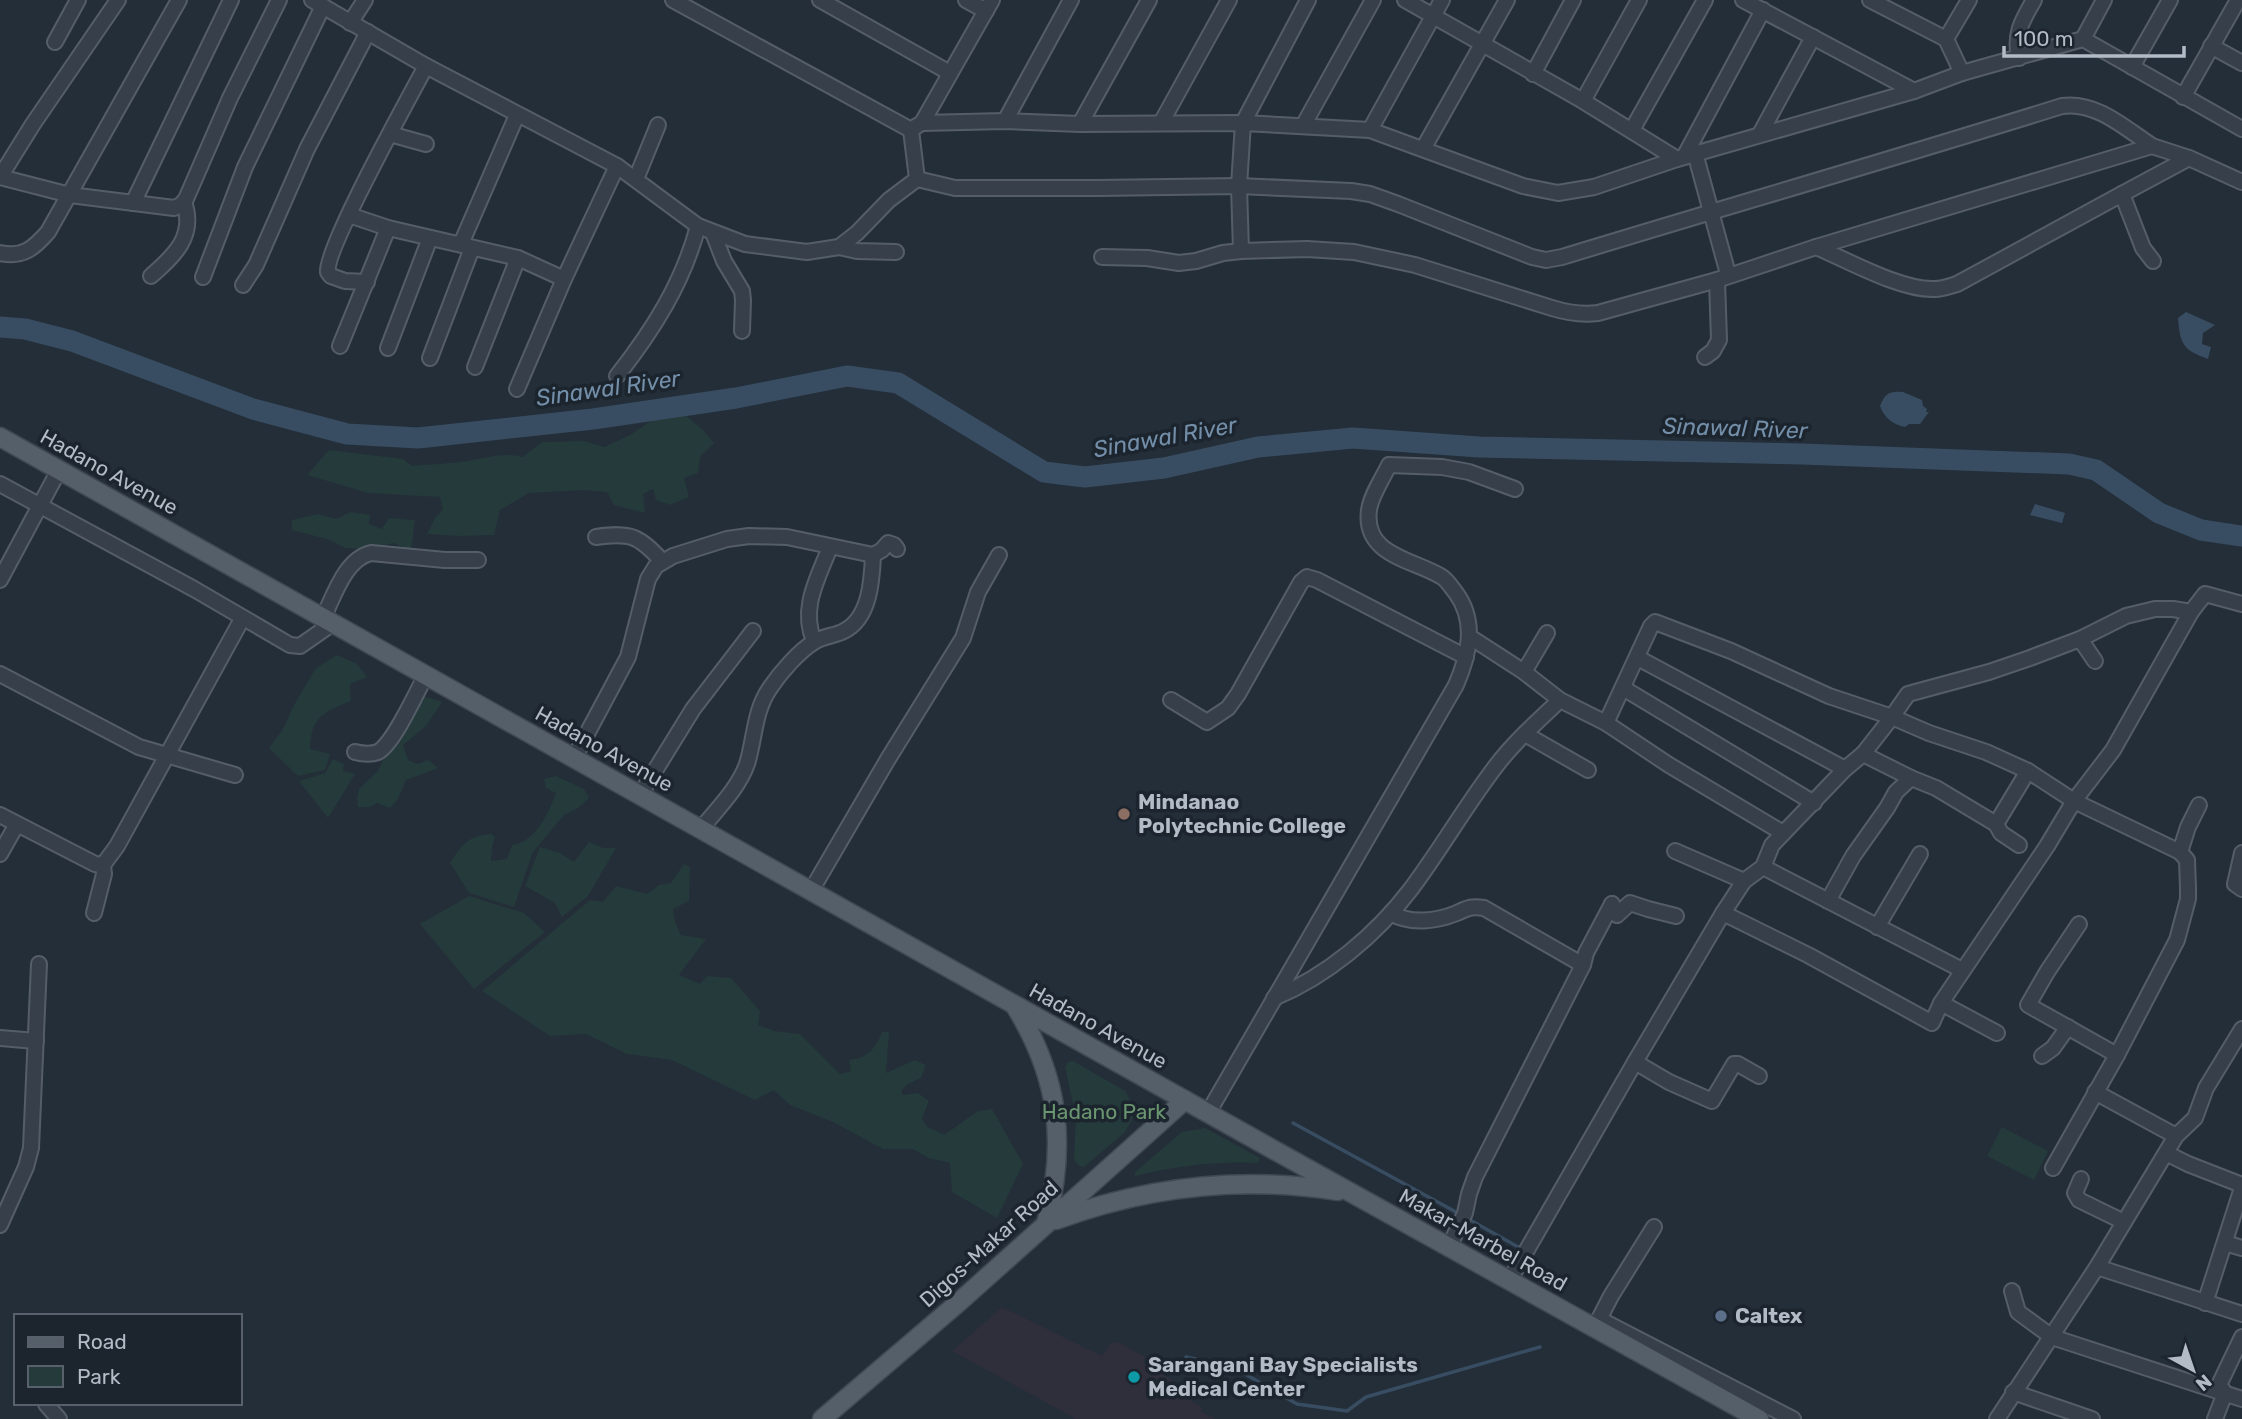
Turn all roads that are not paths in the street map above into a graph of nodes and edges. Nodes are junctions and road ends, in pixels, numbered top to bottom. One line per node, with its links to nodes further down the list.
1 (78, 0): 39 (street)
2 (118, 0): 71 (street)
3 (180, 0): 77 (street)
4 (231, 0): 79 (street)
5 (279, 0): 78 (street)
6 (365, 0): 34 (street)
7 (673, 0): 58 (street)
8 (820, 0): 46 (street)
9 (966, 0): 30 (street)
10 (1071, 0): 53 (street)
11 (1149, 0): 55 (street)
12 (1229, 0): 56 (street)
13 (1308, 0): 54 (street)
14 (1373, 0): 59 (street)
15 (1405, 0): 33 (street)
16 (1442, 0): 33 (street)
17 (1507, 0): 40 (street)
18 (1573, 0): 48 (street)
19 (1639, 0): 51 (street)
20 (1704, 0): 62 (street)
21 (1743, 0): 31 (street)
22 (1870, 0): 32 (street)
23 (1903, 0): 32 (street)
24 (1969, 0): 37 (street)
25 (2034, 0): 42 (street)
26 (2104, 0): 38 (street)
27 (2171, 0): 45 (street)
28 (2238, 0): 41 (street)
29 (317, 3): 34 (street); 96 (street)
30 (989, 5): 46 (street)
31 (1763, 9): 36 (street); 68 (street)
32 (1895, 13): 37 (street)
33 (1433, 16): 40 (street); 61 (street)
34 (350, 23): 35 (street)
35 (368, 32): 44 (street); 100 (street)
36 (1813, 37): 49 (street); 64 (street)
37 (1946, 39): 47 (street)
38 (2083, 39): 42 (street); 45 (street)
39 (55, 42)
40 (1483, 44): 48 (street); 67 (street)
41 (2211, 46): 43 (street); 50 (street)
42 (2019, 58): 47 (street)
43 (2242, 63)
44 (426, 66): 52 (street); 63 (street)
45 (2132, 67): 50 (street)
46 (950, 73): 58 (street)
47 (1962, 73): 49 (street)
48 (1533, 74): 51 (street)
49 (1914, 91): 64 (street)
50 (2183, 97): 60 (street)
51 (1583, 101): 62 (street)
52 (517, 115): 70 (street); 86 (street)
53 (1005, 121): 55 (street); 58 (street)
54 (1243, 123): 56 (street); 59 (street); 75 (street)
55 (1080, 124): 56 (street)
56 (1161, 124)
57 (658, 125): 72 (street)
58 (916, 126): 73 (street)
59 (1303, 126): 61 (street)
60 (2242, 129)
61 (1370, 130): 67 (street)
62 (1632, 130): 68 (street)
63 (390, 134): 65 (street); 81 (street)
64 (1760, 134): 68 (street)
65 (426, 144)
66 (2152, 146): 69 (street); 80 (street); 88 (street)
67 (1423, 149): 68 (street)
68 (1685, 156): 80 (street)
69 (2189, 158): 74 (street); 76 (street)
70 (617, 166): 72 (street); 98 (street)
71 (0, 177): 77 (street)
72 (636, 179): 82 (street)
73 (917, 179): 75 (street); 87 (street)
74 (2242, 181)
75 (1239, 186): 80 (street); 89 (street)
76 (2122, 194): 88 (street); 94 (street)
77 (69, 195): 79 (street); 91 (street)
78 (184, 202): 79 (street); 95 (street)
79 (133, 203)
80 (1711, 211): 97 (street)
81 (349, 215): 83 (street); 99 (street)
82 (698, 226): 84 (street); 107 (street)
83 (388, 228): 85 (street); 99 (street)
84 (713, 233): 87 (street); 101 (street)
85 (430, 238): 86 (street); 103 (street)
86 (466, 246): 93 (street); 105 (street)
87 (839, 247): 90 (street)
88 (1816, 247): 97 (street)
89 (1241, 251): 92 (street); 97 (street)
90 (896, 252)
91 (0, 253)
92 (1102, 257)
93 (518, 258): 98 (street); 106 (street)
94 (2153, 261)
95 (151, 276)
96 (203, 277)
97 (1722, 277): 104 (street)
98 (564, 279): 108 (street)
99 (367, 282): 102 (street)
100 (243, 285)
101 (741, 331)
102 (340, 346)
103 (388, 348)
104 (1705, 357)
105 (430, 358)
106 (475, 367)
107 (617, 376)
108 (517, 389)
109 (0, 437): 110 (main road, Hadano Avenue)
110 (59, 470): 113 (street); 125 (main road, Hadano Avenue)
111 (0, 484): 113 (street)
112 (1515, 489): 128 (street)
113 (39, 506): 121 (street); 124 (street)
114 (596, 537): 120 (street)
115 (830, 547): 117 (street); 120 (street); 130 (street)
116 (897, 549): 117 (street)
117 (873, 555): 130 (street)
118 (999, 555): 171 (street)
119 (478, 560): 125 (street)
120 (662, 561): 146 (street)
121 (0, 580)
122 (2242, 604): 123 (street)
123 (2191, 612): 129 (street); 153 (street)
124 (242, 619): 125 (street); 145 (street)
125 (328, 621): 136 (main road, Hadano Avenue)
126 (752, 631): 152 (street)
127 (1547, 633): 134 (street)
128 (1470, 637): 131 (street); 134 (street)
129 (2080, 639): 133 (street); 140 (street)
130 (814, 641): 159 (street)
131 (1466, 657): 138 (street); 182 (street)
132 (1638, 658): 137 (street); 140 (street); 147 (street)
133 (2095, 661)
134 (1524, 672): 139 (street)
135 (0, 674): 145 (street)
136 (426, 675): 143 (street); 146 (main road, Hadano Avenue)
137 (1623, 688): 141 (street); 154 (street)
138 (1171, 700)
139 (1560, 700): 141 (street); 142 (street)
140 (1892, 717): 144 (street); 149 (street)
141 (1606, 723): 160 (street)
142 (1525, 734): 148 (street); 174 (street)
143 (355, 752)
144 (1863, 754): 147 (street); 151 (street)
145 (166, 757): 150 (street); 167 (street)
146 (574, 758): 152 (main road, Hadano Avenue)
147 (1845, 769): 154 (street)
148 (1588, 770)
149 (2028, 771): 153 (street); 158 (street)
150 (235, 775)
151 (1911, 778): 158 (street); 172 (street)
152 (640, 795): 159 (main road, Hadano Avenue)
153 (2074, 801): 163 (street); 181 (street)
154 (1814, 803): 160 (street)
155 (2199, 805): 163 (street)
156 (0, 815): 157 (street)
157 (17, 824): 166 (street); 167 (street)
158 (1996, 824): 161 (street)
159 (701, 829): 171 (main road, Hadano Avenue)
160 (1783, 833): 168 (street)
161 (2020, 845)
162 (1675, 851): 169 (street)
163 (2180, 852): 191 (street)
164 (2242, 853): 170 (street)
165 (1920, 854): 178 (street)
166 (0, 855)
167 (103, 865): 173 (street)
168 (1763, 867): 169 (street); 172 (street)
169 (1744, 881): 175 (street)
170 (2242, 889)
171 (811, 891): 184 (main road, Hadano Avenue)
172 (1828, 901): 178 (street)
173 (94, 913)
174 (1391, 913): 180 (street); 182 (street)
175 (1723, 914): 183 (street); 193 (street)
176 (1676, 916): 180 (street)
177 (2079, 924): 185 (street)
178 (1877, 927): 181 (street)
179 (39, 964): 189 (street)
180 (1583, 965): 209 (street)
181 (1962, 970): 183 (street)
182 (1274, 998): 197 (street)
183 (1941, 1003): 187 (street)
184 (1013, 1004): 196 (main road, Hadano Avenue); 205 (main road)
185 (2068, 1027): 191 (street); 192 (street)
186 (2242, 1029): 190 (street)
187 (1997, 1033)
188 (0, 1038): 189 (street)
189 (36, 1041): 206 (street)
190 (2237, 1050): 198 (street)
191 (2117, 1055): 195 (street)
192 (2042, 1056)
193 (1635, 1062): 194 (street); 212 (street)
194 (1759, 1076)
195 (2095, 1093): 198 (street); 200 (street)
196 (1185, 1100): 197 (main road, Makar-Marbel Road); 205 (main road, Digos-Makar Road)
197 (1208, 1113): 203 (main road, Makar-Marbel Road)
198 (2176, 1136): 199 (street)
199 (2166, 1153): 202 (street); 204 (street)
200 (2053, 1168)
201 (2081, 1179): 204 (street)
202 (2242, 1186): 208 (street)
203 (1350, 1193): 205 (main road); 209 (main road, Makar-Marbel Road)
204 (2124, 1222): 211 (street)
205 (1046, 1224): 224 (main road, Digos-Makar Road)
206 (0, 1225)
207 (1654, 1227): 216 (street)
208 (2225, 1243): 210 (street); 214 (street)
209 (1449, 1247): 212 (main road, Makar-Marbel Road)
210 (2242, 1248)
211 (2097, 1267): 214 (street); 217 (street)
212 (1509, 1281): 216 (main road, Makar-Marbel Road)
213 (2012, 1291): 217 (street)
214 (2205, 1303): 215 (street)
215 (2242, 1314)
216 (1597, 1324): 225 (main road, Makar-Marbel Road); 226 (street)
217 (2052, 1337): 219 (street); 220 (street)
218 (2242, 1337): 220 (street)
219 (2013, 1392): 227 (street); 228 (street)
220 (2225, 1394): 221 (street); 229 (street)
221 (2242, 1399)
222 (47, 1405): 223 (street)
223 (59, 1419)
224 (822, 1419)
225 (1759, 1419)
226 (1793, 1419)
227 (1997, 1419)
228 (2092, 1419)
229 (2215, 1419)

